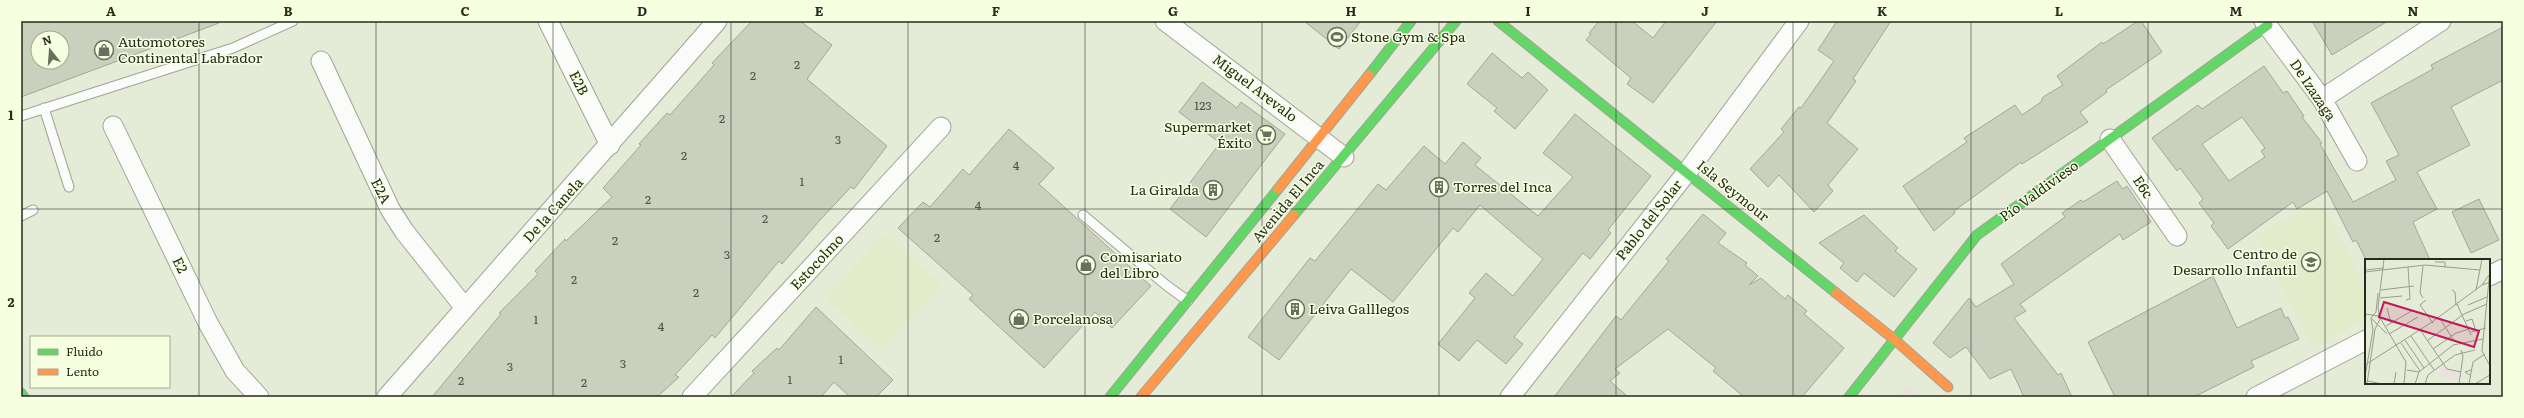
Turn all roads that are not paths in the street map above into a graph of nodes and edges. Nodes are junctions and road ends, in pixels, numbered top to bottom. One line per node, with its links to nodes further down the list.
1 (293, 21): 13 (lane)
2 (548, 21): 19 (street, E2B)
3 (717, 21): 19 (street, De la Canela)
4 (1411, 21): 17 (street, Avenida El Inca)
5 (1456, 21): 20 (street, Avenida El Inca)
6 (1498, 21): 22 (street, Isla Seymour)
7 (1799, 21): 22 (street, Pablo del Solar)
8 (2441, 21): 12 (street)
9 (2266, 23): 12 (street, De Izazaga); 18 (street, Pío Valdivieso)
10 (1174, 24): 17 (street, Miguel Arevalo)
11 (321, 61): 31 (street, E2A)
12 (2322, 99): 21 (street, De Izazaga)
13 (44, 108): 14 (lane); 23 (lane)
14 (21, 116)
15 (113, 126): 37 (street, E2)
16 (942, 127): 39 (street, Estocolmo)
17 (1320, 138): 20 (street, Miguel Arevalo); 30 (street, Avenida El Inca)
18 (2110, 139): 27 (street, E6c); 32 (street, Pío Valdivieso)
19 (610, 144): 31 (street, De la Canela)
20 (1344, 157): 41 (street, Avenida El Inca)
21 (2357, 161)
22 (1687, 172): 32 (street, Isla Seymour); 42 (street, Pablo del Solar)
23 (69, 187)
24 (33, 210): 26 (lane)
25 (1083, 215): 30 (lane)
26 (21, 216)
27 (2177, 236)
28 (2503, 269): 29 (street)
29 (2490, 276)
30 (1188, 301): 40 (street, Avenida El Inca)
31 (465, 308): 38 (street, De la Canela)
32 (1895, 340): 34 (street, Isla Seymour); 43 (street, Pío Valdivieso)
33 (2365, 341): 44 (street)
34 (1948, 387)
35 (21, 393): 36 (street)
36 (24, 397)
37 (259, 397)
38 (387, 397)
39 (692, 397)
40 (1110, 397)
41 (1141, 397)
42 (1510, 397)
43 (1849, 397)
44 (2256, 397)

